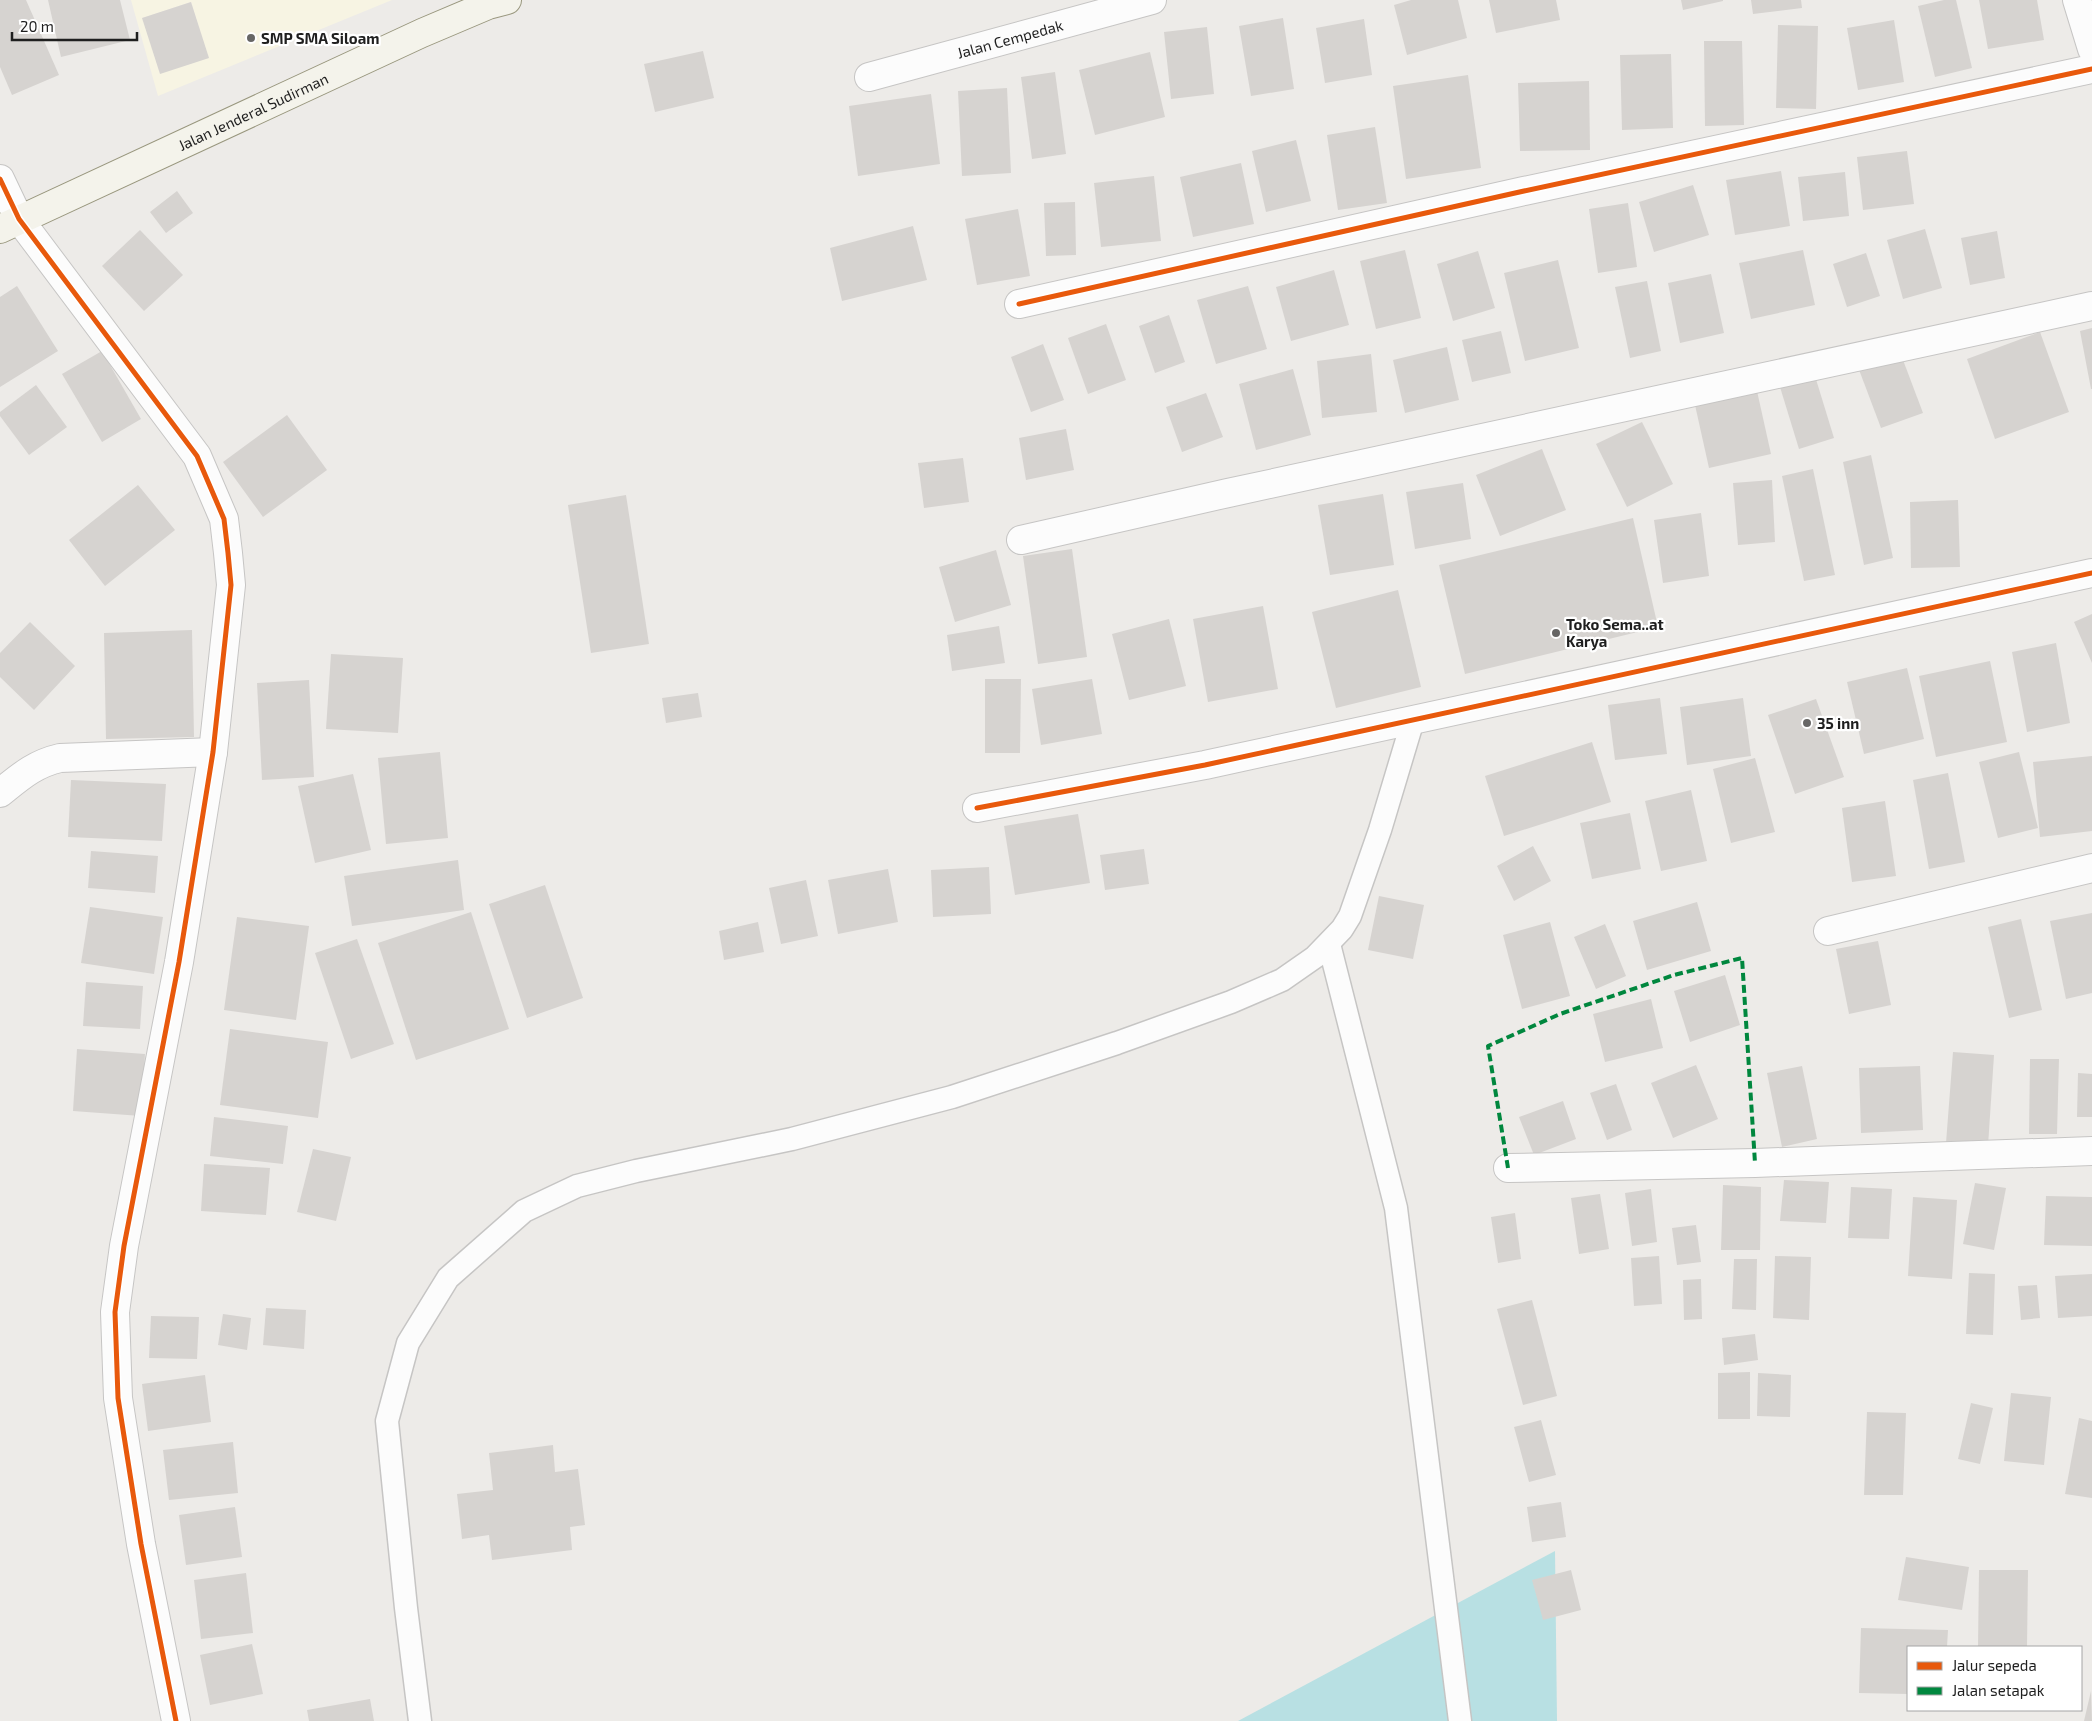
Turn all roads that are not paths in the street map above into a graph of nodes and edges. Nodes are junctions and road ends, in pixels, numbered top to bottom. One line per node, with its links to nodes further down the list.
1 (507, 0): 8 (main road, Jalan Jenderal Sudirman)
2 (1152, 0): 6 (street, Jalan Cempedak)
3 (2077, 0): 4 (street)
4 (2092, 50)
5 (2092, 69): 9 (street)
6 (869, 77)
7 (0, 179): 8 (street)
8 (10, 224): 14 (street)
9 (1019, 304)
10 (2092, 306): 11 (street)
11 (1021, 540)
12 (2092, 573): 13 (street)
13 (1413, 720): 16 (street); 19 (lane)
14 (213, 752): 15 (street); 22 (street)
15 (0, 793)
16 (976, 808)
17 (2092, 868): 18 (street)
18 (1828, 931)
19 (1329, 944): 23 (lane); 24 (lane)
20 (2092, 1151): 21 (street)
21 (1508, 1168)
22 (176, 1721)
23 (420, 1721)
24 (1460, 1721)

